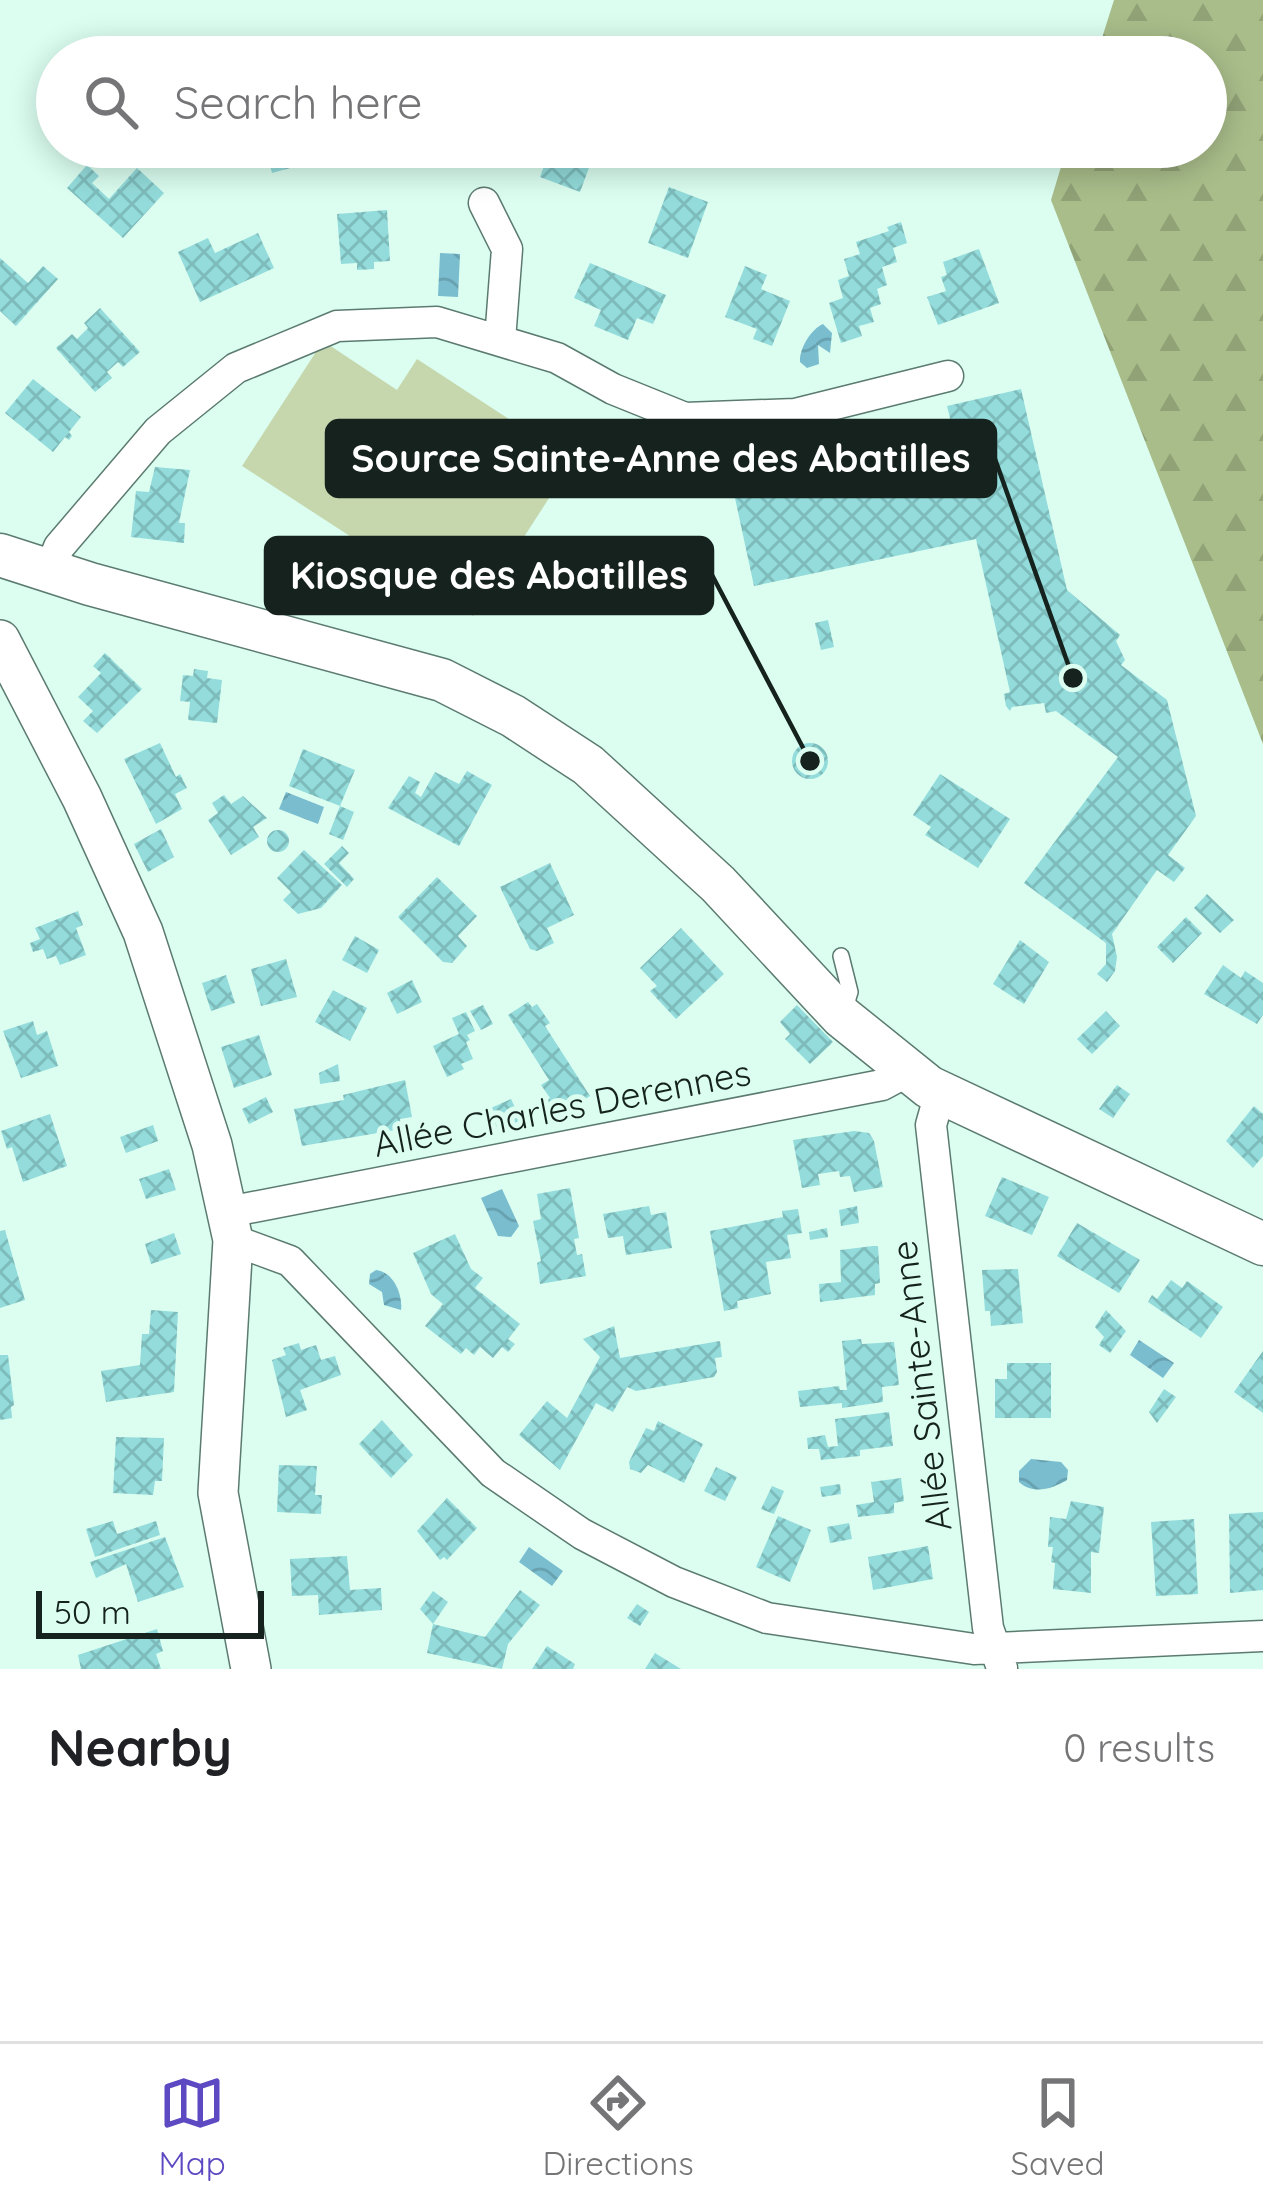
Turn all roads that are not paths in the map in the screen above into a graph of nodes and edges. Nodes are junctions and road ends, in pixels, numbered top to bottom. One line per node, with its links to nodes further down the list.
1 (484, 203): 2 (street)
2 (500, 340): 3 (street); 5 (street)
3 (947, 376)
4 (0, 556): 5 (main road)
5 (49, 572): 8 (main road)
6 (0, 640): 10 (street)
7 (841, 956): 8 (lane)
8 (842, 1017): 9 (main road)
9 (924, 1082): 10 (street, Allée Charles Derennes); 11 (main road); 13 (street, Allée Sainte-Anne)
10 (231, 1226): 13 (street); 14 (street)
11 (1263, 1244)
12 (1263, 1636): 13 (street)
13 (998, 1660)
14 (251, 1669)

